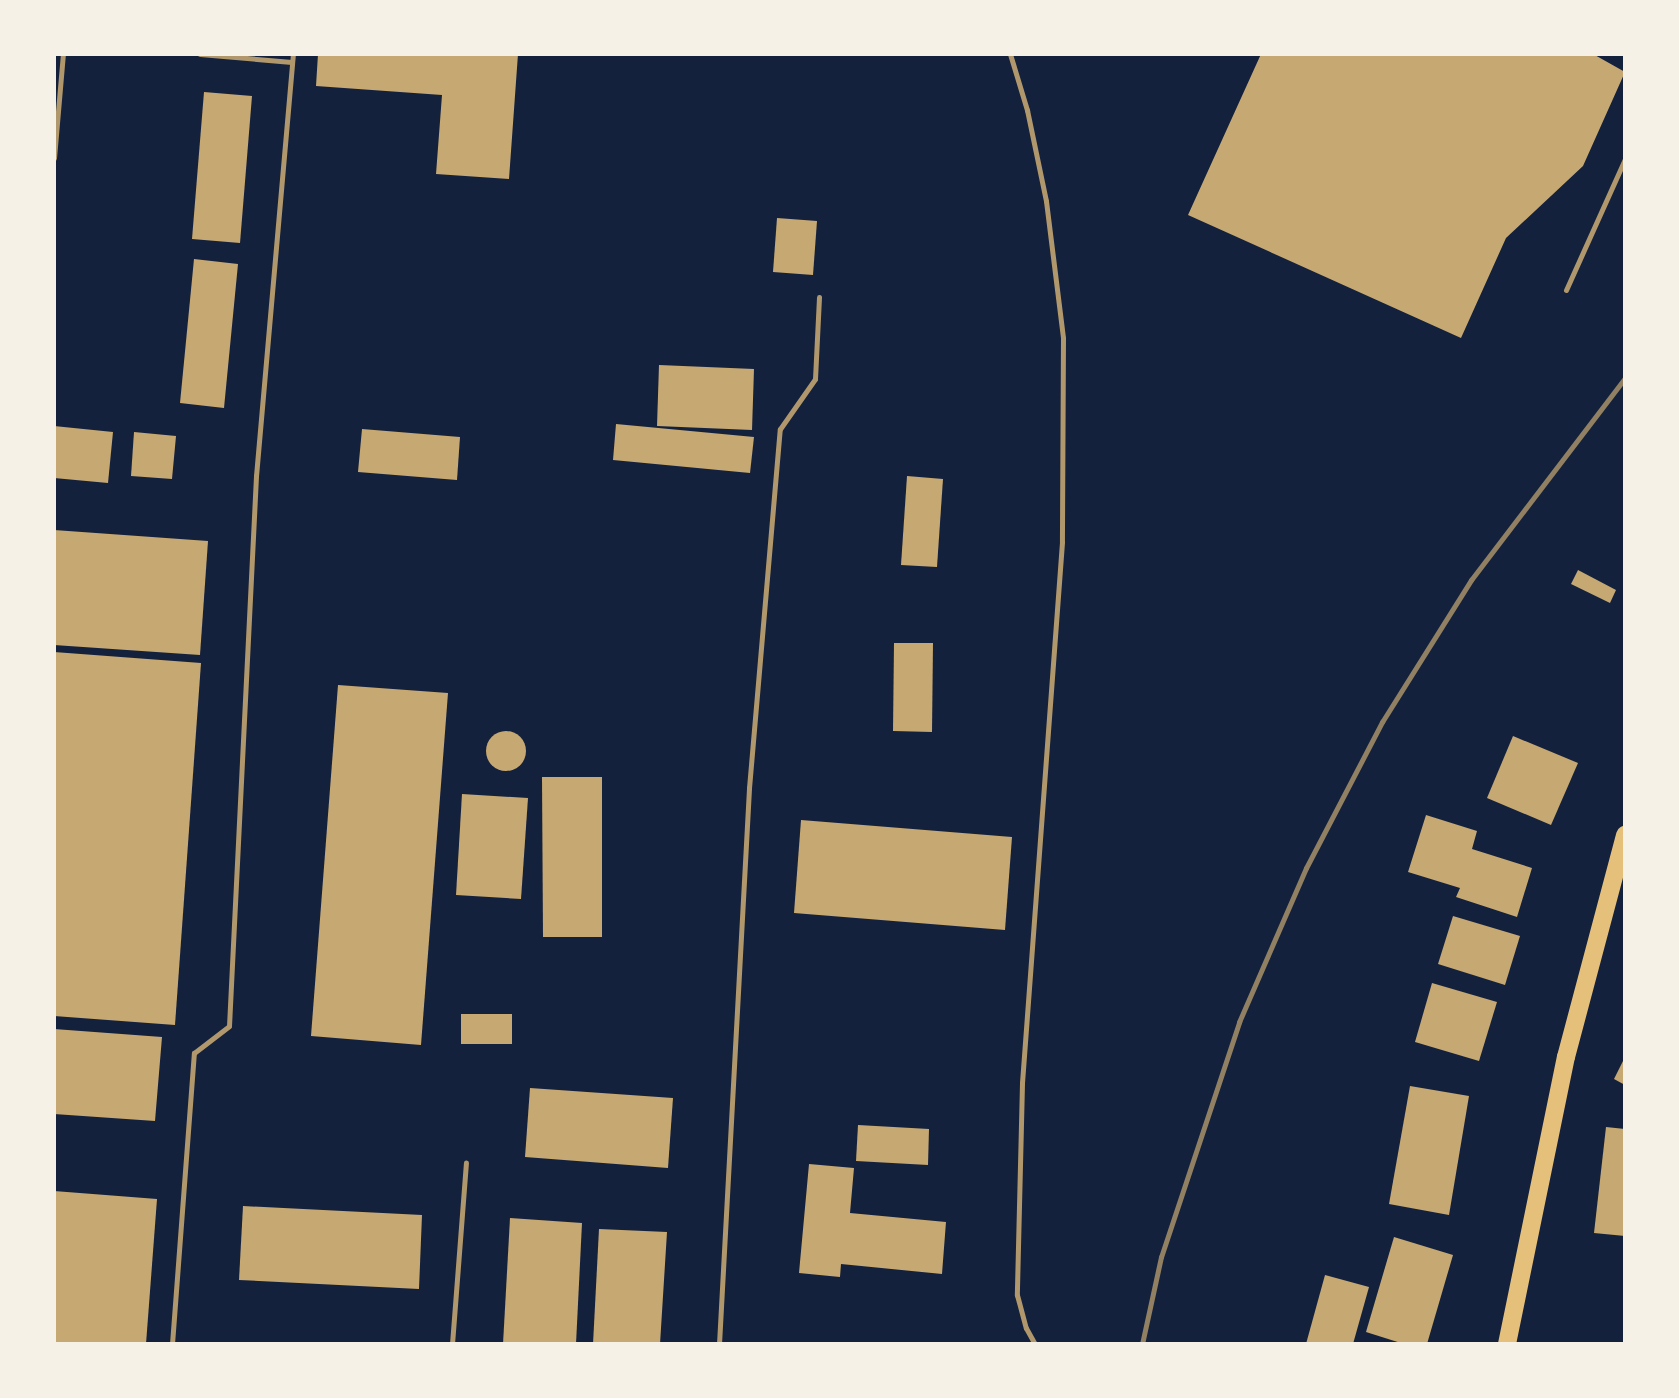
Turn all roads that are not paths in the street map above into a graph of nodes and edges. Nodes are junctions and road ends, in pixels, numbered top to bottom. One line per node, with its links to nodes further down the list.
1 (63, 54): 6 (lane)
2 (200, 54): 5 (lane)
3 (293, 54): 5 (lane)
4 (1010, 54): 15 (lane)
5 (292, 62): 12 (lane)
6 (54, 158)
7 (1625, 159): 8 (lane)
8 (1566, 290)
9 (819, 297): 14 (lane)
10 (1625, 835): 16 (main road)
11 (466, 1163): 13 (lane)
12 (172, 1344)
13 (452, 1344)
14 (719, 1344)
15 (1035, 1344)
16 (1507, 1344)

